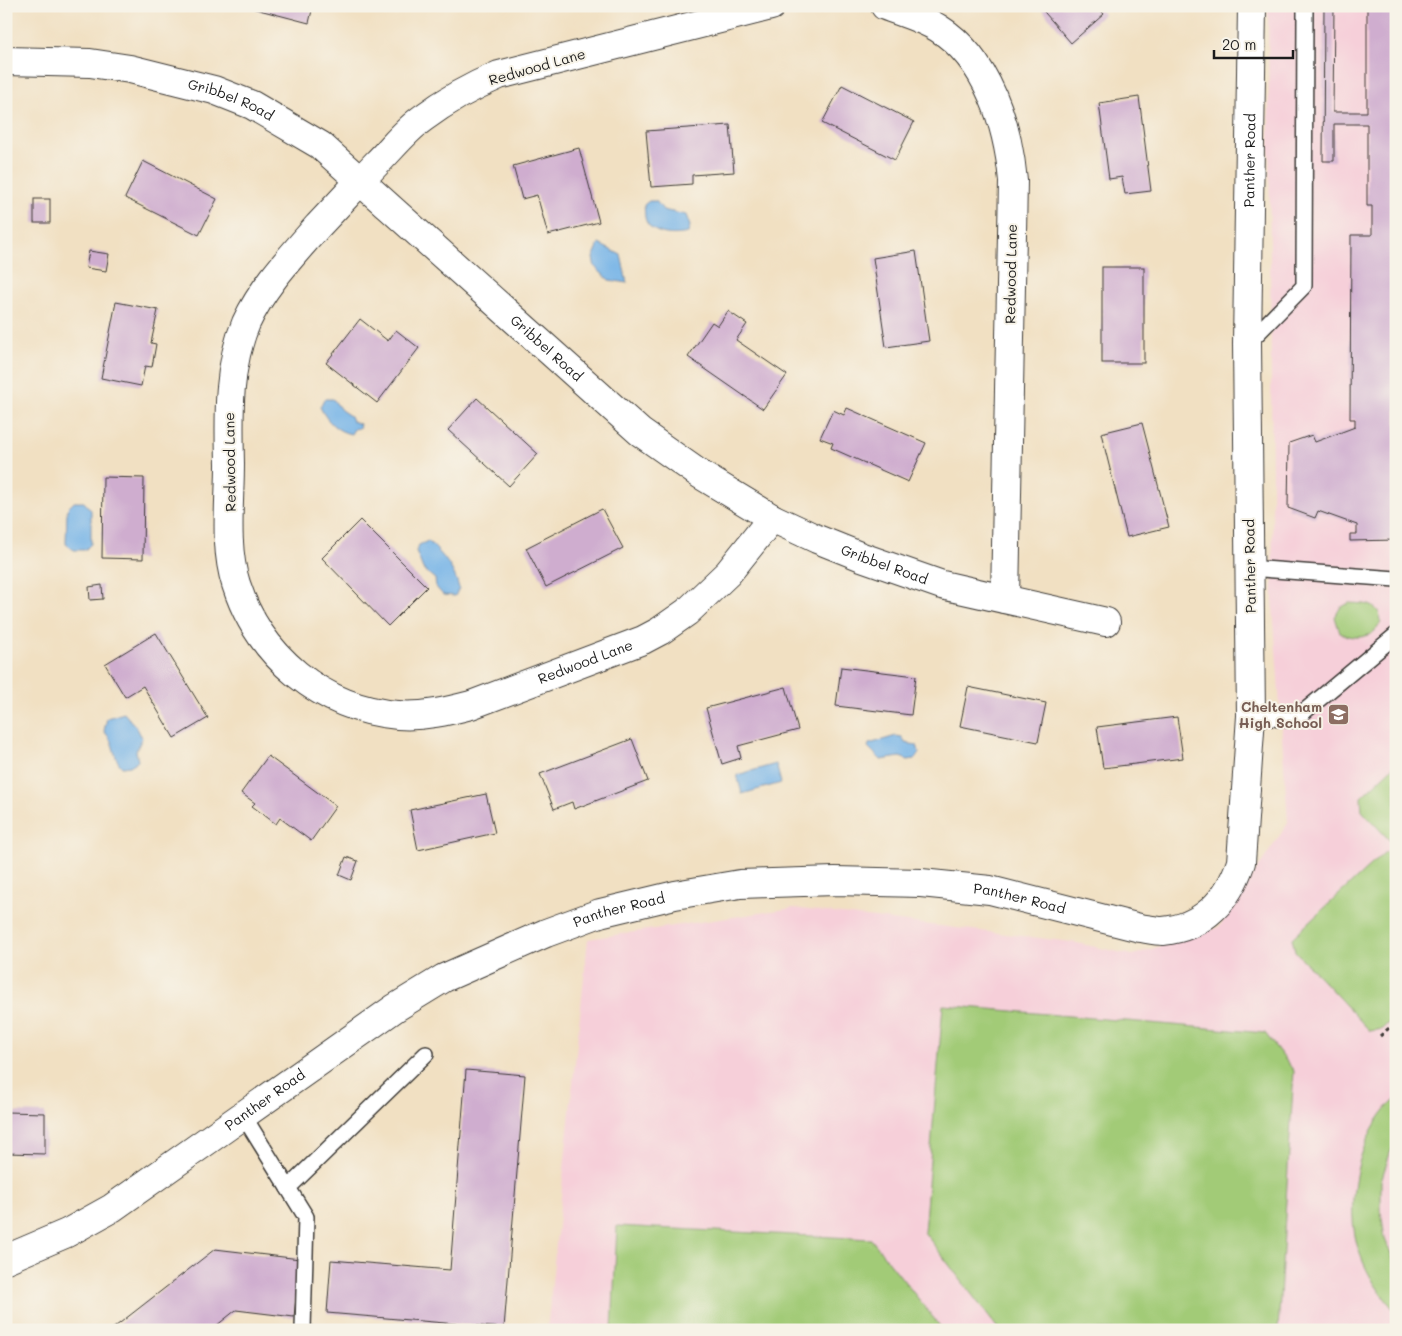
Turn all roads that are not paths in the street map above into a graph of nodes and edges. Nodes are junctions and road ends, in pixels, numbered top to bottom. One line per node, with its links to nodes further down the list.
1 (771, 6): 6 (street, Redwood Lane)
2 (886, 6): 11 (street, Redwood Lane)
3 (1252, 6): 7 (street, Panther Road)
4 (1305, 6): 7 (lane)
5 (6, 61): 6 (street, Gribbel Road)
6 (361, 180): 8 (street, Gribbel Road); 8 (street, Redwood Lane)
7 (1247, 344): 9 (street, Panther Road)
8 (772, 518): 11 (street, Gribbel Road)
9 (1250, 568): 10 (lane); 14 (street, Panther Road)
10 (1396, 579)
11 (1005, 599): 12 (street, Gribbel Road)
12 (1106, 622)
13 (1396, 635): 14 (lane)
14 (1251, 716): 16 (street, Panther Road)
15 (426, 1054): 17 (lane)
16 (243, 1115): 17 (lane); 18 (street, Panther Road)
17 (288, 1188): 19 (lane)
18 (6, 1259)
19 (303, 1330)

